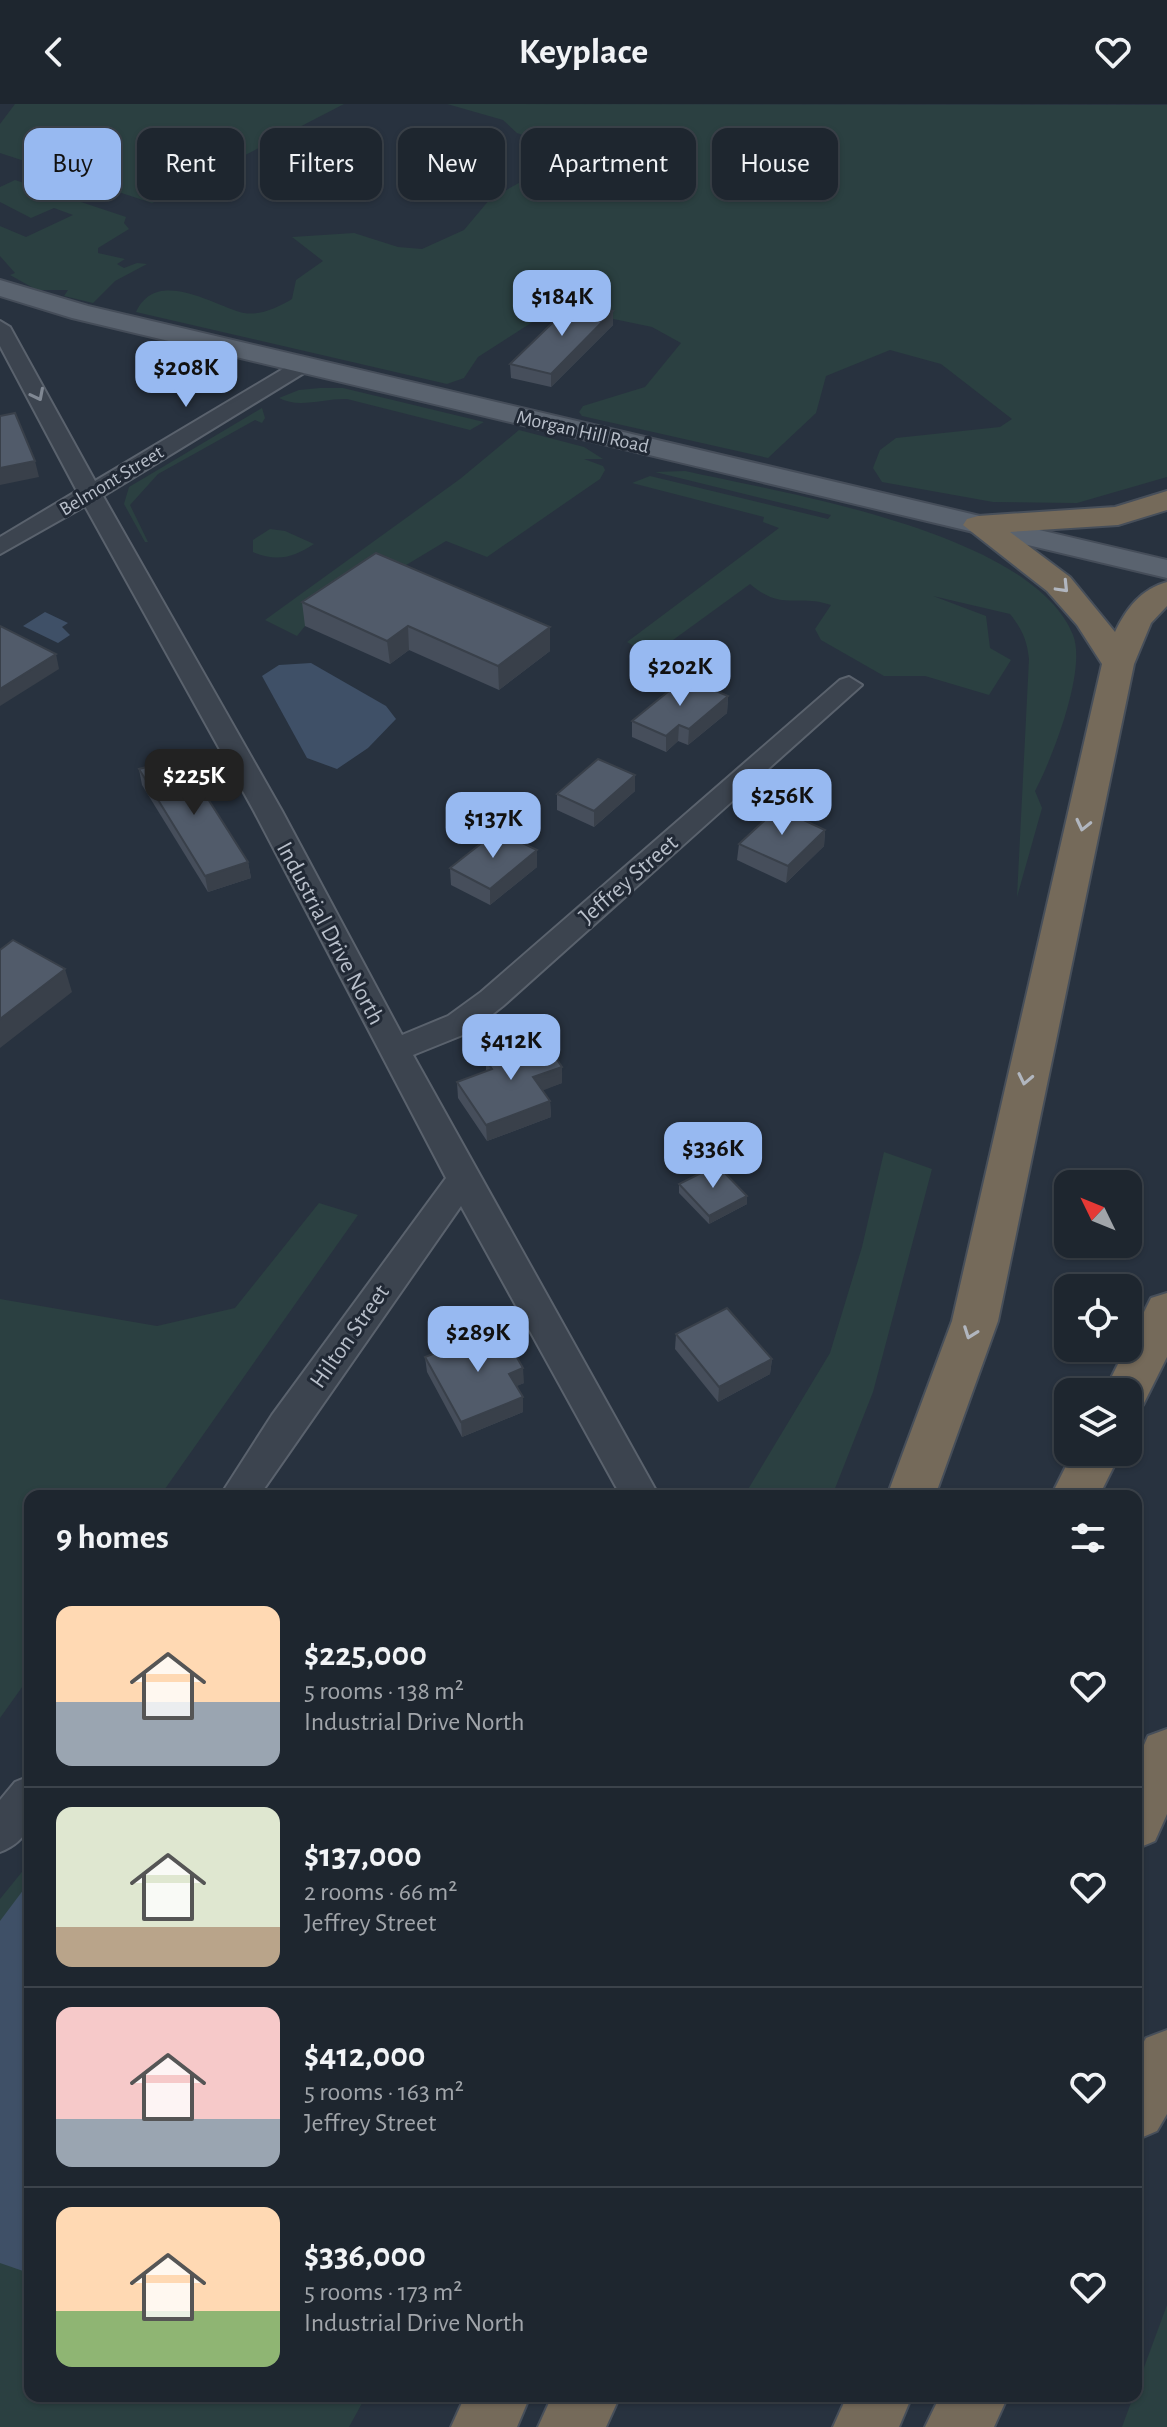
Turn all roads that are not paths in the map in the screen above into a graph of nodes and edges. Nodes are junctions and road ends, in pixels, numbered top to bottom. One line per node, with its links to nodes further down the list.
1 (0, 288): 3 (main road, Morgan Hill Road)
2 (0, 327): 4 (street, Industrial Drive North, one-way to 4)
3 (306, 365): 4 (street, Belmont Street); 6 (main road, Morgan Hill Road)
4 (89, 492): 7 (street, Belmont Street); 12 (street, Industrial Drive North)
5 (1167, 500): 6 (highway)
6 (978, 525): 8 (main road, Morgan Hill Road); 10 (highway, one-way to 10)
7 (0, 547)
8 (1167, 569)
9 (1167, 592): 10 (highway)
10 (1118, 664): 19 (highway, one-way to 19)
11 (849, 685): 12 (street, Jeffrey Street)
12 (393, 1051): 13 (street, Industrial Drive North)
13 (463, 1179): 17 (street, Hilton Street); 18 (street, Industrial Drive North)
14 (1167, 1311): 15 (highway)
15 (1134, 1378)
16 (1090, 1466): 20 (highway)
17 (243, 1490)
18 (637, 1490)
19 (913, 1490)
20 (1078, 1490)
21 (1167, 1754): 23 (highway)
22 (24, 1803): 24 (street)
23 (1142, 1810)
24 (0, 1832)
25 (1167, 2059): 26 (highway)
26 (1142, 2100)
27 (495, 2402): 31 (highway)
28 (585, 2402): 32 (highway)
29 (877, 2402): 33 (highway)
30 (973, 2402): 34 (highway)
31 (484, 2427)
32 (571, 2427)
33 (866, 2427)
34 (958, 2427)

